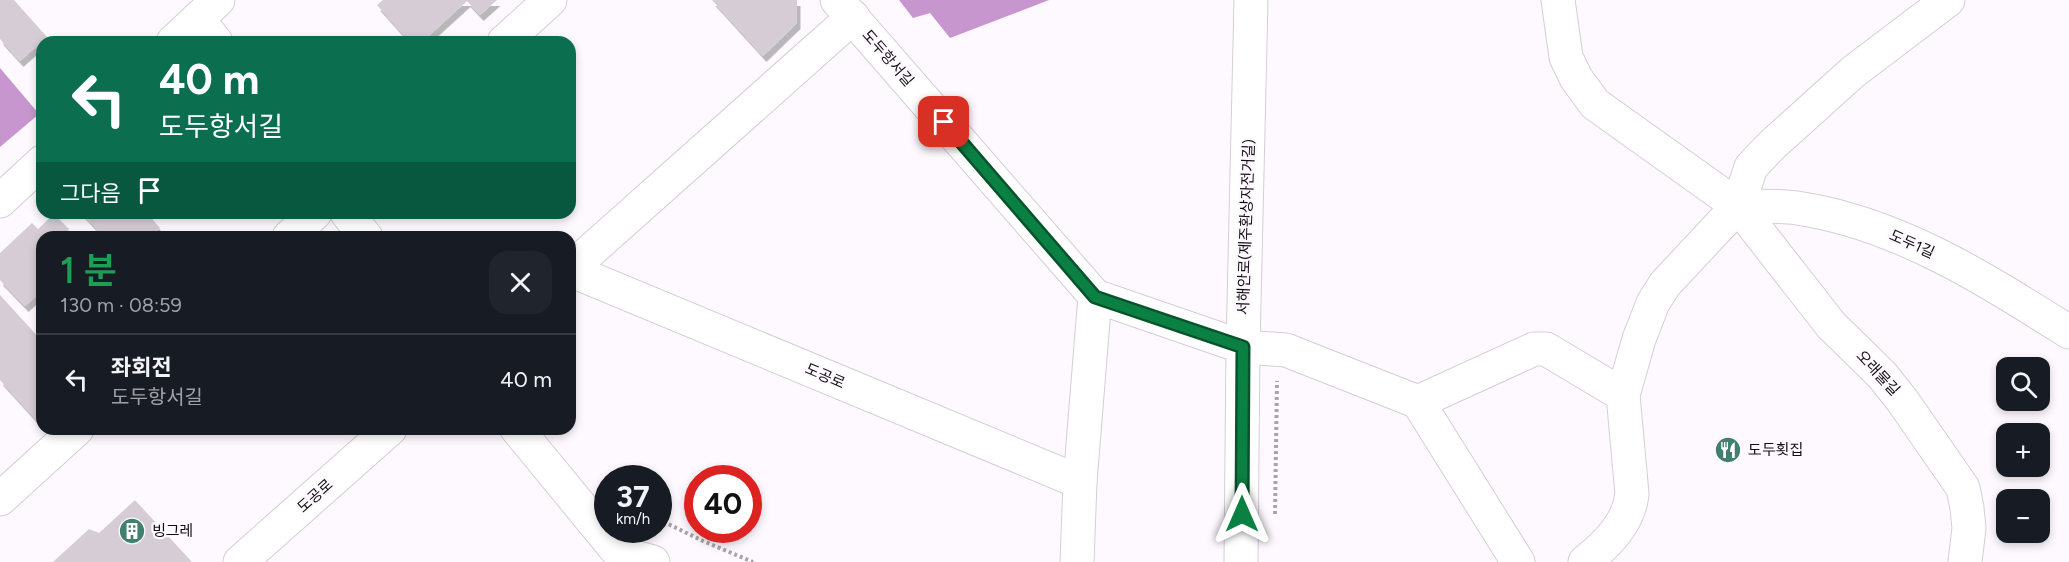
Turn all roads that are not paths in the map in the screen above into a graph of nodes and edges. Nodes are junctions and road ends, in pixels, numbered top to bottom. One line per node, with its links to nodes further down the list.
1 (550, 0): 8 (street)
2 (1251, 0): 20 (street, 서해안로(제주환상자전거길))
3 (1558, 0): 11 (street, 오래물길)
4 (1948, 0): 11 (street)
5 (845, 9): 16 (street, 도공로); 18 (street, 도두항서길)
6 (211, 20): 7 (street)
7 (183, 36)
8 (511, 36)
9 (36, 168): 10 (street)
10 (1, 200)
11 (1738, 206): 19 (street, 도두1길); 21 (street); 35 (street, 오래물길)
12 (308, 219): 14 (street)
13 (352, 219): 15 (street)
14 (296, 231)
15 (361, 231)
16 (576, 263)
17 (576, 272): 26 (street, 도공로)
18 (1095, 297): 20 (street); 26 (street)
19 (2069, 332)
20 (1243, 347): 22 (street); 32 (street, 서해안로(제주환상자전거길))
21 (1623, 395): 22 (street); 34 (street)
22 (1418, 402): 33 (street)
23 (70, 435): 27 (street)
24 (383, 435): 29 (street, 도공로)
25 (521, 435): 28 (street)
26 (1080, 482): 31 (street)
27 (0, 499)
28 (613, 558): 30 (street)
29 (240, 562)
30 (653, 562)
31 (1077, 562)
32 (1241, 562)
33 (1518, 562)
34 (1585, 562)
35 (1965, 562)

